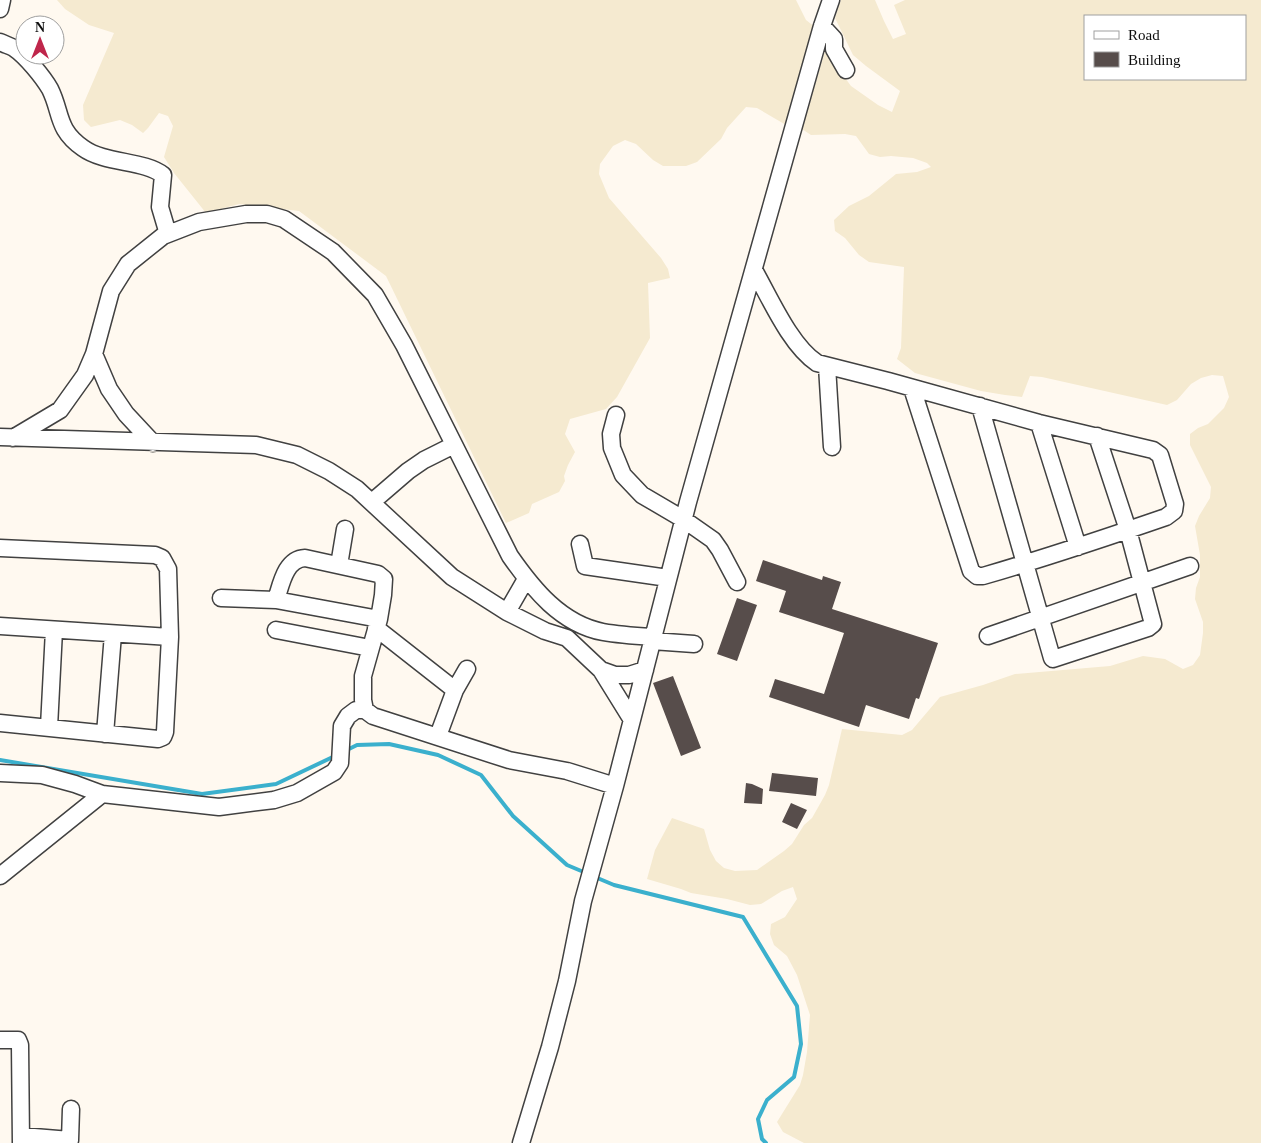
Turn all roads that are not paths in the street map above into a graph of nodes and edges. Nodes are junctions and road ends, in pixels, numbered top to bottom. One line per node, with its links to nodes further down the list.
1 (2, 0): 3 (street)
2 (831, 0): 4 (street)
3 (0, 9)
4 (822, 26): 6 (street); 8 (street)
5 (0, 42): 7 (street)
6 (846, 70)
7 (168, 234): 9 (street); 18 (street)
8 (754, 270): 10 (street); 21 (street)
9 (94, 354): 16 (street); 17 (street)
10 (826, 366): 11 (street); 19 (street)
11 (912, 388): 12 (street); 28 (street)
12 (980, 406): 14 (street); 28 (street)
13 (616, 415): 21 (street)
14 (1039, 423): 15 (street); 25 (street)
15 (1097, 436): 23 (street); 23 (street)
16 (7, 438): 17 (street)
17 (152, 443): 20 (street)
18 (454, 446): 20 (street); 31 (street)
19 (832, 447)
20 (372, 502): 36 (street)
21 (684, 519): 30 (street); 33 (street)
22 (345, 529): 27 (street)
23 (1128, 530): 25 (street); 32 (street)
24 (580, 544): 30 (street)
25 (1078, 547): 28 (street)
26 (0, 548): 45 (street)
27 (339, 564): 35 (street); 39 (street)
28 (1025, 564): 37 (street)
29 (1190, 566): 32 (street)
30 (668, 578): 47 (street)
31 (526, 579): 36 (street); 38 (street)
32 (1143, 581): 37 (street); 37 (street)
33 (737, 582)
34 (221, 598): 35 (street)
35 (276, 600): 39 (street)
36 (507, 612): 46 (street)
37 (1040, 617): 44 (street)
38 (576, 622): 46 (street); 47 (street)
39 (377, 623): 49 (street); 53 (street)
40 (0, 626): 41 (street)
41 (54, 630): 43 (street); 57 (street)
42 (276, 630): 49 (street)
43 (113, 634): 45 (street); 58 (street)
44 (988, 636)
45 (170, 637): 58 (street)
46 (567, 638): 51 (street)
47 (653, 639): 48 (street); 52 (street)
48 (694, 644)
49 (370, 648): 54 (street)
50 (467, 669): 53 (street)
51 (601, 670): 52 (street); 55 (street)
52 (645, 670): 55 (street)
53 (455, 690): 59 (street)
54 (365, 710): 59 (street); 62 (street)
55 (632, 720): 61 (street)
56 (0, 723): 57 (street)
57 (49, 727): 58 (street)
58 (105, 734)
59 (438, 736): 61 (street)
60 (0, 773): 62 (street)
61 (615, 786): 68 (street)
62 (102, 794): 63 (street)
63 (0, 876)
64 (0, 1040): 66 (street)
65 (71, 1109): 67 (street)
66 (22, 1140): 67 (street)
67 (74, 1142)
68 (521, 1143)

